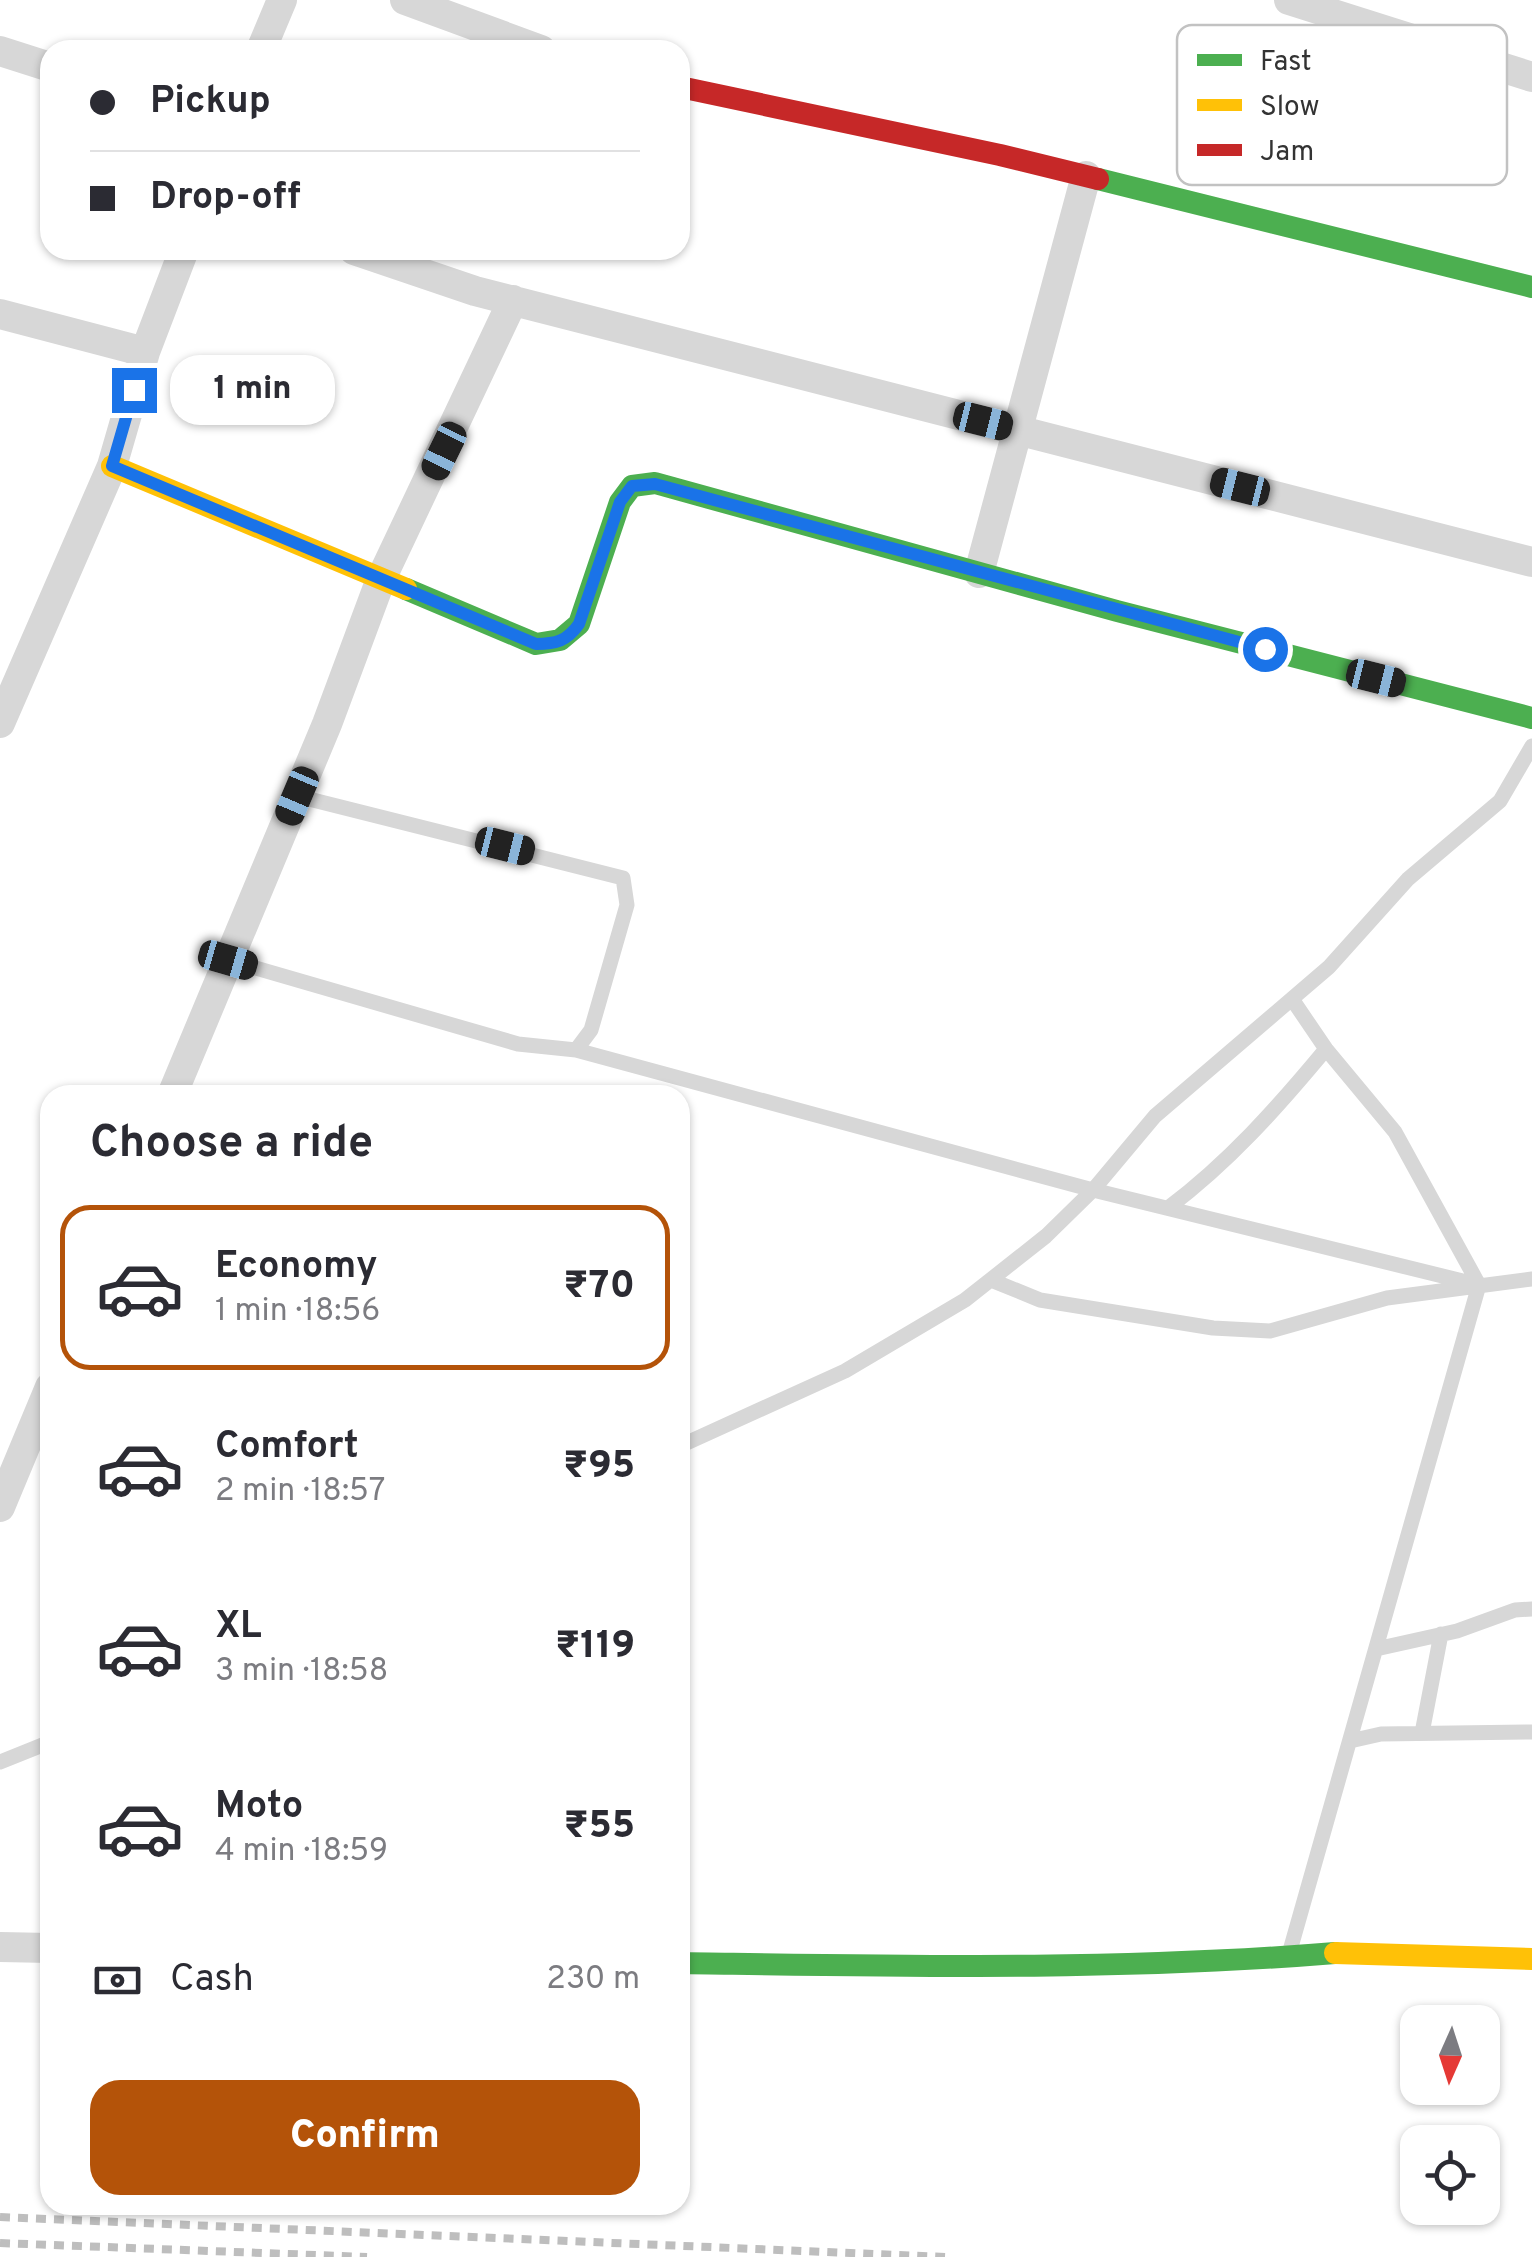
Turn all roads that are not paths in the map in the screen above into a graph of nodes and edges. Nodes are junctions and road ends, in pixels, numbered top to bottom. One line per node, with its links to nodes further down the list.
1 (282, 0): 5 (street)
2 (405, 0): 6 (street)
3 (1288, 0): 4 (street)
4 (1368, 25)
5 (265, 40)
6 (515, 40)
7 (0, 50): 8 (street)
8 (40, 64)
9 (1507, 68): 10 (street)
10 (1532, 76)
11 (690, 89): 12 (street)
12 (1086, 176): 15 (street); 19 (street)
13 (180, 260): 18 (street)
14 (384, 260): 16 (street)
15 (1532, 287)
16 (513, 300): 19 (street); 23 (street)
17 (0, 314): 18 (street)
18 (145, 352): 20 (street)
19 (1020, 430): 21 (street); 22 (street)
20 (112, 466): 23 (street); 25 (street)
21 (1532, 562)
22 (979, 573): 23 (street); 24 (street)
23 (381, 579): 26 (street)
24 (1530, 718): 28 (lane)
25 (0, 723)
26 (297, 796): 27 (street); 30 (lane)
27 (228, 960): 30 (lane); 31 (street)
28 (1292, 999): 29 (lane); 32 (lane)
29 (1326, 1049): 33 (lane); 36 (lane)
30 (576, 1050): 32 (lane)
31 (176, 1085)
32 (1093, 1190): 33 (lane); 35 (lane)
33 (1168, 1208): 36 (lane)
34 (1532, 1279): 36 (lane)
35 (991, 1280): 36 (lane); 38 (lane)
36 (1480, 1286): 42 (lane)
37 (40, 1411): 39 (street)
38 (690, 1441)
39 (0, 1507)
40 (1532, 1609): 41 (lane)
41 (1441, 1634): 42 (lane); 44 (lane)
42 (1376, 1649): 45 (lane)
43 (1532, 1732): 44 (lane)
44 (1422, 1733): 45 (lane)
45 (1350, 1741): 50 (lane)
46 (40, 1746): 47 (lane)
47 (0, 1762)
48 (0, 1946): 49 (street)
49 (40, 1948)
50 (1288, 1958): 51 (street); 52 (street)
51 (1532, 1959)
52 (690, 1964)

